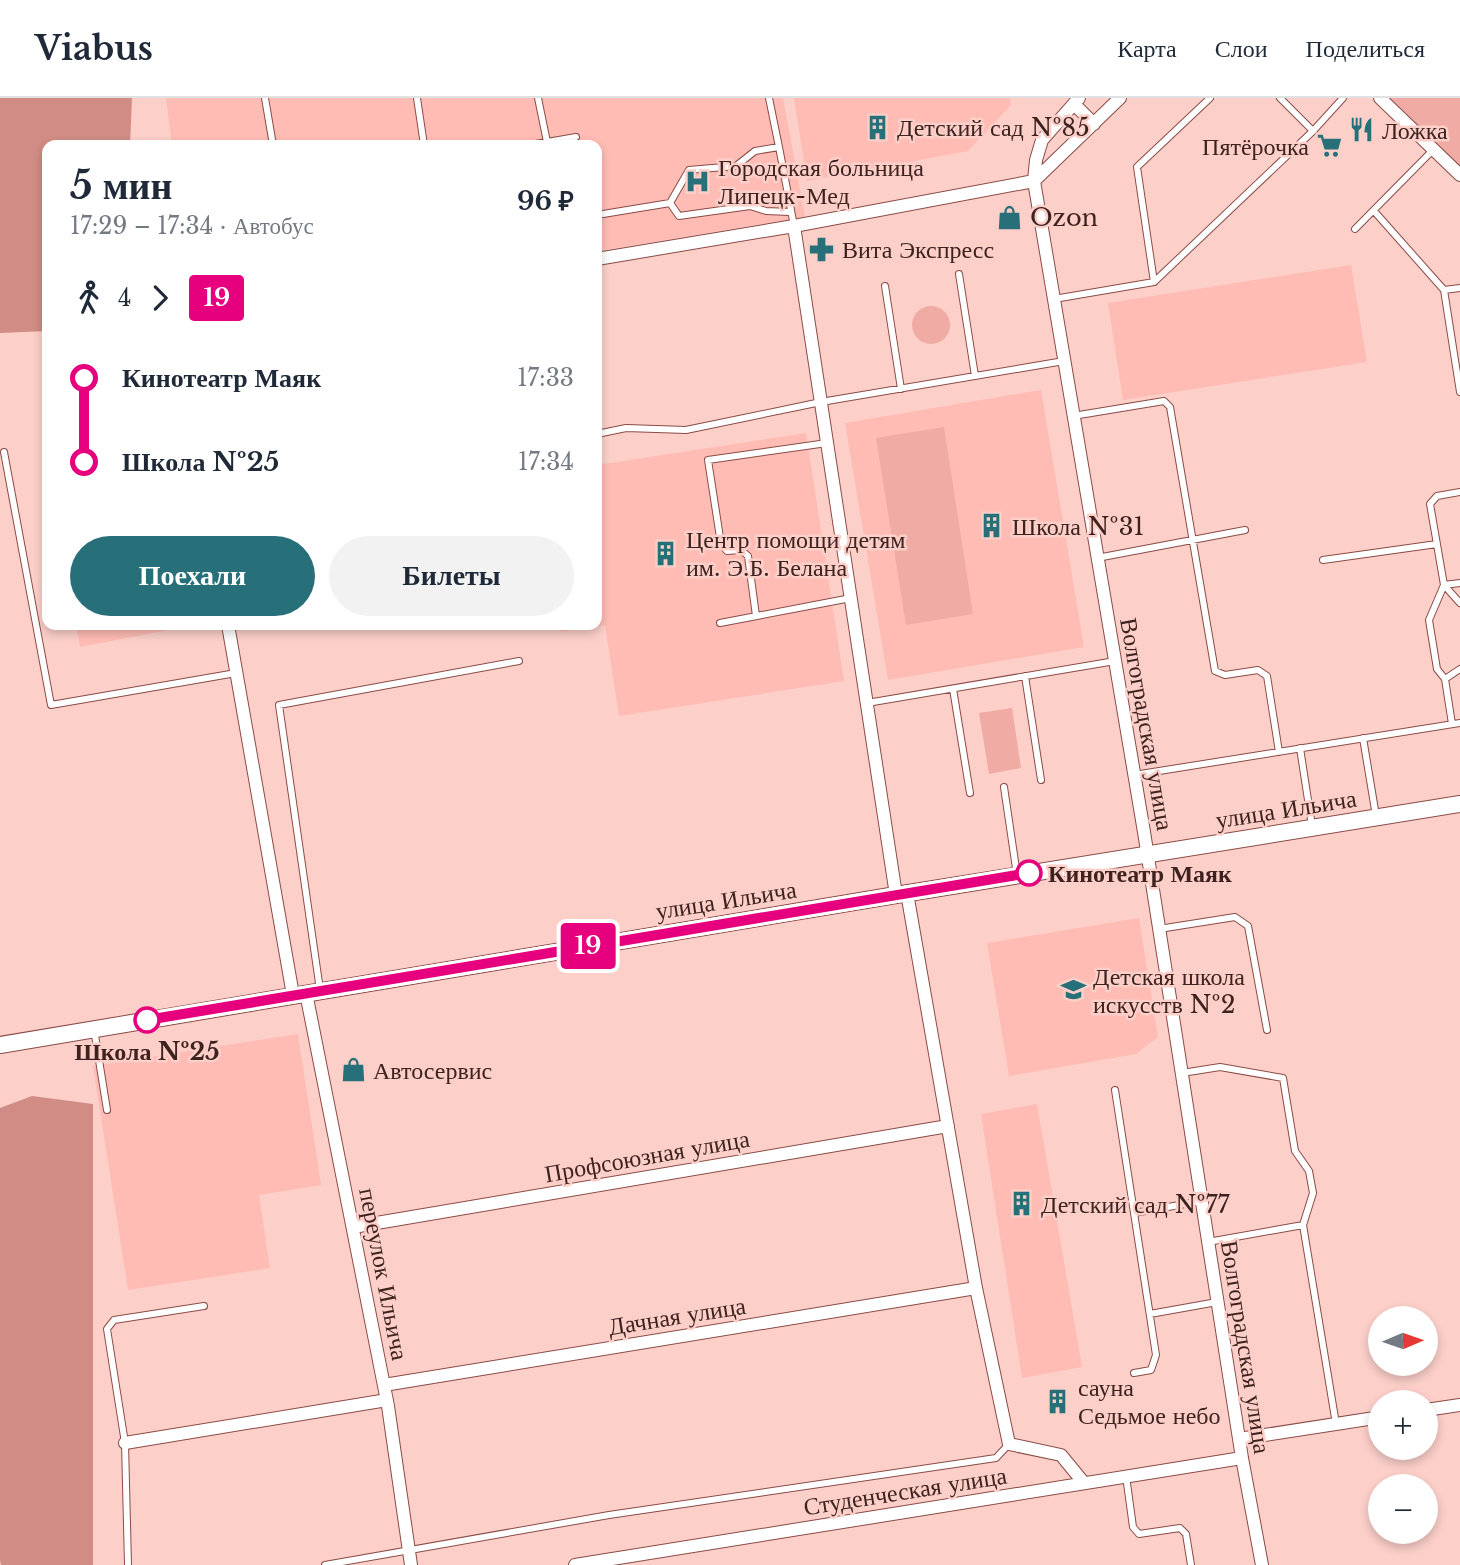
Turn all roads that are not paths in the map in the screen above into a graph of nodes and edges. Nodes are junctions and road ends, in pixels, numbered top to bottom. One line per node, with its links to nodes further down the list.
1 (265, 98): 14 (lane)
2 (417, 98): 15 (lane)
3 (538, 98): 16 (lane)
4 (769, 98): 18 (lane)
5 (1120, 98): 11 (street)
6 (1210, 98): 30 (lane)
7 (1280, 98): 12 (lane)
8 (1343, 98): 12 (lane)
9 (1380, 98): 19 (street)
10 (1073, 100): 11 (street); 21 (street, Волгоградская улица)
11 (1094, 124): 21 (street)
12 (1313, 131): 30 (lane)
13 (576, 137): 17 (lane)
14 (272, 140)
15 (423, 140)
16 (547, 140)
17 (559, 140)
18 (779, 147): 22 (lane); 24 (lane)
19 (1434, 149): 20 (street); 23 (lane)
20 (1460, 175)
21 (1034, 181): 26 (street); 34 (street, Волгоградская улица)
22 (670, 203): 24 (lane); 25 (lane)
23 (1374, 211): 27 (lane); 33 (lane)
24 (790, 212): 26 (lane)
25 (602, 214)
26 (794, 226): 28 (street); 39 (street)
27 (1355, 229)
28 (602, 258)
29 (958, 274): 36 (lane)
30 (1154, 282): 34 (lane)
31 (885, 286): 37 (lane)
32 (1460, 288): 33 (lane)
33 (1444, 290): 38 (lane)
34 (1054, 299): 35 (street, Волгоградская улица)
35 (1065, 361): 36 (lane); 40 (street, Волгоградская улица)
36 (975, 376): 37 (lane)
37 (901, 389): 39 (lane)
38 (1460, 392)
39 (821, 402): 41 (lane); 42 (street)
40 (1073, 416): 46 (lane); 48 (street, Волгоградская улица)
41 (602, 433)
42 (827, 443): 52 (street); 54 (lane)
43 (4, 452): 60 (lane)
44 (1460, 492): 47 (lane)
45 (1245, 530): 46 (lane)
46 (1192, 540): 48 (lane); 69 (lane)
47 (1437, 544): 49 (lane); 51 (lane)
48 (1097, 558): 58 (street, Волгоградская улица)
49 (1323, 560)
50 (1460, 583): 51 (lane)
51 (1444, 585): 53 (lane); 62 (lane)
52 (851, 598): 54 (lane); 64 (street)
53 (1460, 603)
54 (756, 616): 55 (lane)
55 (720, 622)
56 (229, 630): 60 (street, переулок Ильича)
57 (519, 660): 81 (lane)
58 (1115, 661): 61 (lane); 70 (street, Волгоградская улица)
59 (1460, 669): 62 (lane)
60 (236, 673): 81 (street, переулок Ильича)
61 (1026, 676): 63 (lane); 71 (lane)
62 (1445, 679): 66 (lane)
63 (953, 689): 64 (lane); 73 (lane)
64 (867, 704): 79 (street)
65 (1460, 723): 66 (lane)
66 (1452, 724): 67 (lane)
67 (1363, 738): 68 (lane); 75 (lane)
68 (1300, 748): 69 (lane); 76 (lane)
69 (1279, 752): 70 (lane)
70 (1134, 775): 77 (street, Волгоградская улица)
71 (1041, 780)
72 (1004, 787): 78 (lane)
73 (970, 793)
74 (1460, 804): 75 (street, улица Ильича)
75 (1376, 817): 76 (street, улица Ильича)
76 (1312, 828): 77 (street, улица Ильича)
77 (1147, 855): 78 (street, улица Ильича); 80 (street, Волгоградская улица)
78 (1017, 876): 79 (street, улица Ильича)
79 (902, 894): 81 (street, улица Ильича); 88 (street)
80 (1159, 929): 83 (lane); 85 (street, Волгоградская улица)
81 (306, 993): 82 (street, улица Ильича); 92 (street, переулок Ильича)
82 (94, 1029): 84 (street, улица Ильича); 87 (lane)
83 (1267, 1030)
84 (0, 1045)
85 (1182, 1073): 89 (street, Волгоградская улица); 91 (lane)
86 (1115, 1090): 90 (lane)
87 (107, 1110)
88 (948, 1126): 92 (street, Профсоюзная улица); 94 (street)
89 (1202, 1201): 90 (lane); 93 (street, Волгоградская улица)
90 (1134, 1213): 97 (lane)
91 (1303, 1225): 93 (lane); 104 (lane)
92 (353, 1227): 99 (street, переулок Ильича)
93 (1208, 1242): 95 (street, Волгоградская улица)
94 (976, 1288): 99 (street, Дачная улица); 107 (street)
95 (1217, 1302): 97 (lane); 105 (street, Волгоградская улица)
96 (204, 1306): 106 (lane)
97 (1150, 1314): 98 (lane)
98 (1134, 1373)
99 (384, 1385): 100 (street, переулок Ильича)
100 (387, 1400): 106 (street); 111 (street, переулок Ильича)
101 (1460, 1405): 102 (street)
102 (1438, 1408)
103 (1368, 1419): 104 (street)
104 (1336, 1424): 105 (street)
105 (1239, 1439): 108 (street, Волгоградская улица)
106 (125, 1443): 112 (lane)
107 (1009, 1444): 110 (street); 111 (lane)
108 (1242, 1458): 109 (street, Студенческая улица); 116 (street, Волгоградская улица)
109 (1126, 1476): 110 (street, Студенческая улица); 115 (lane)
110 (1084, 1483): 114 (street, Студенческая улица)
111 (410, 1558): 113 (lane)
112 (128, 1565)
113 (325, 1565)
114 (575, 1565)
115 (1191, 1565)
116 (1262, 1565)

